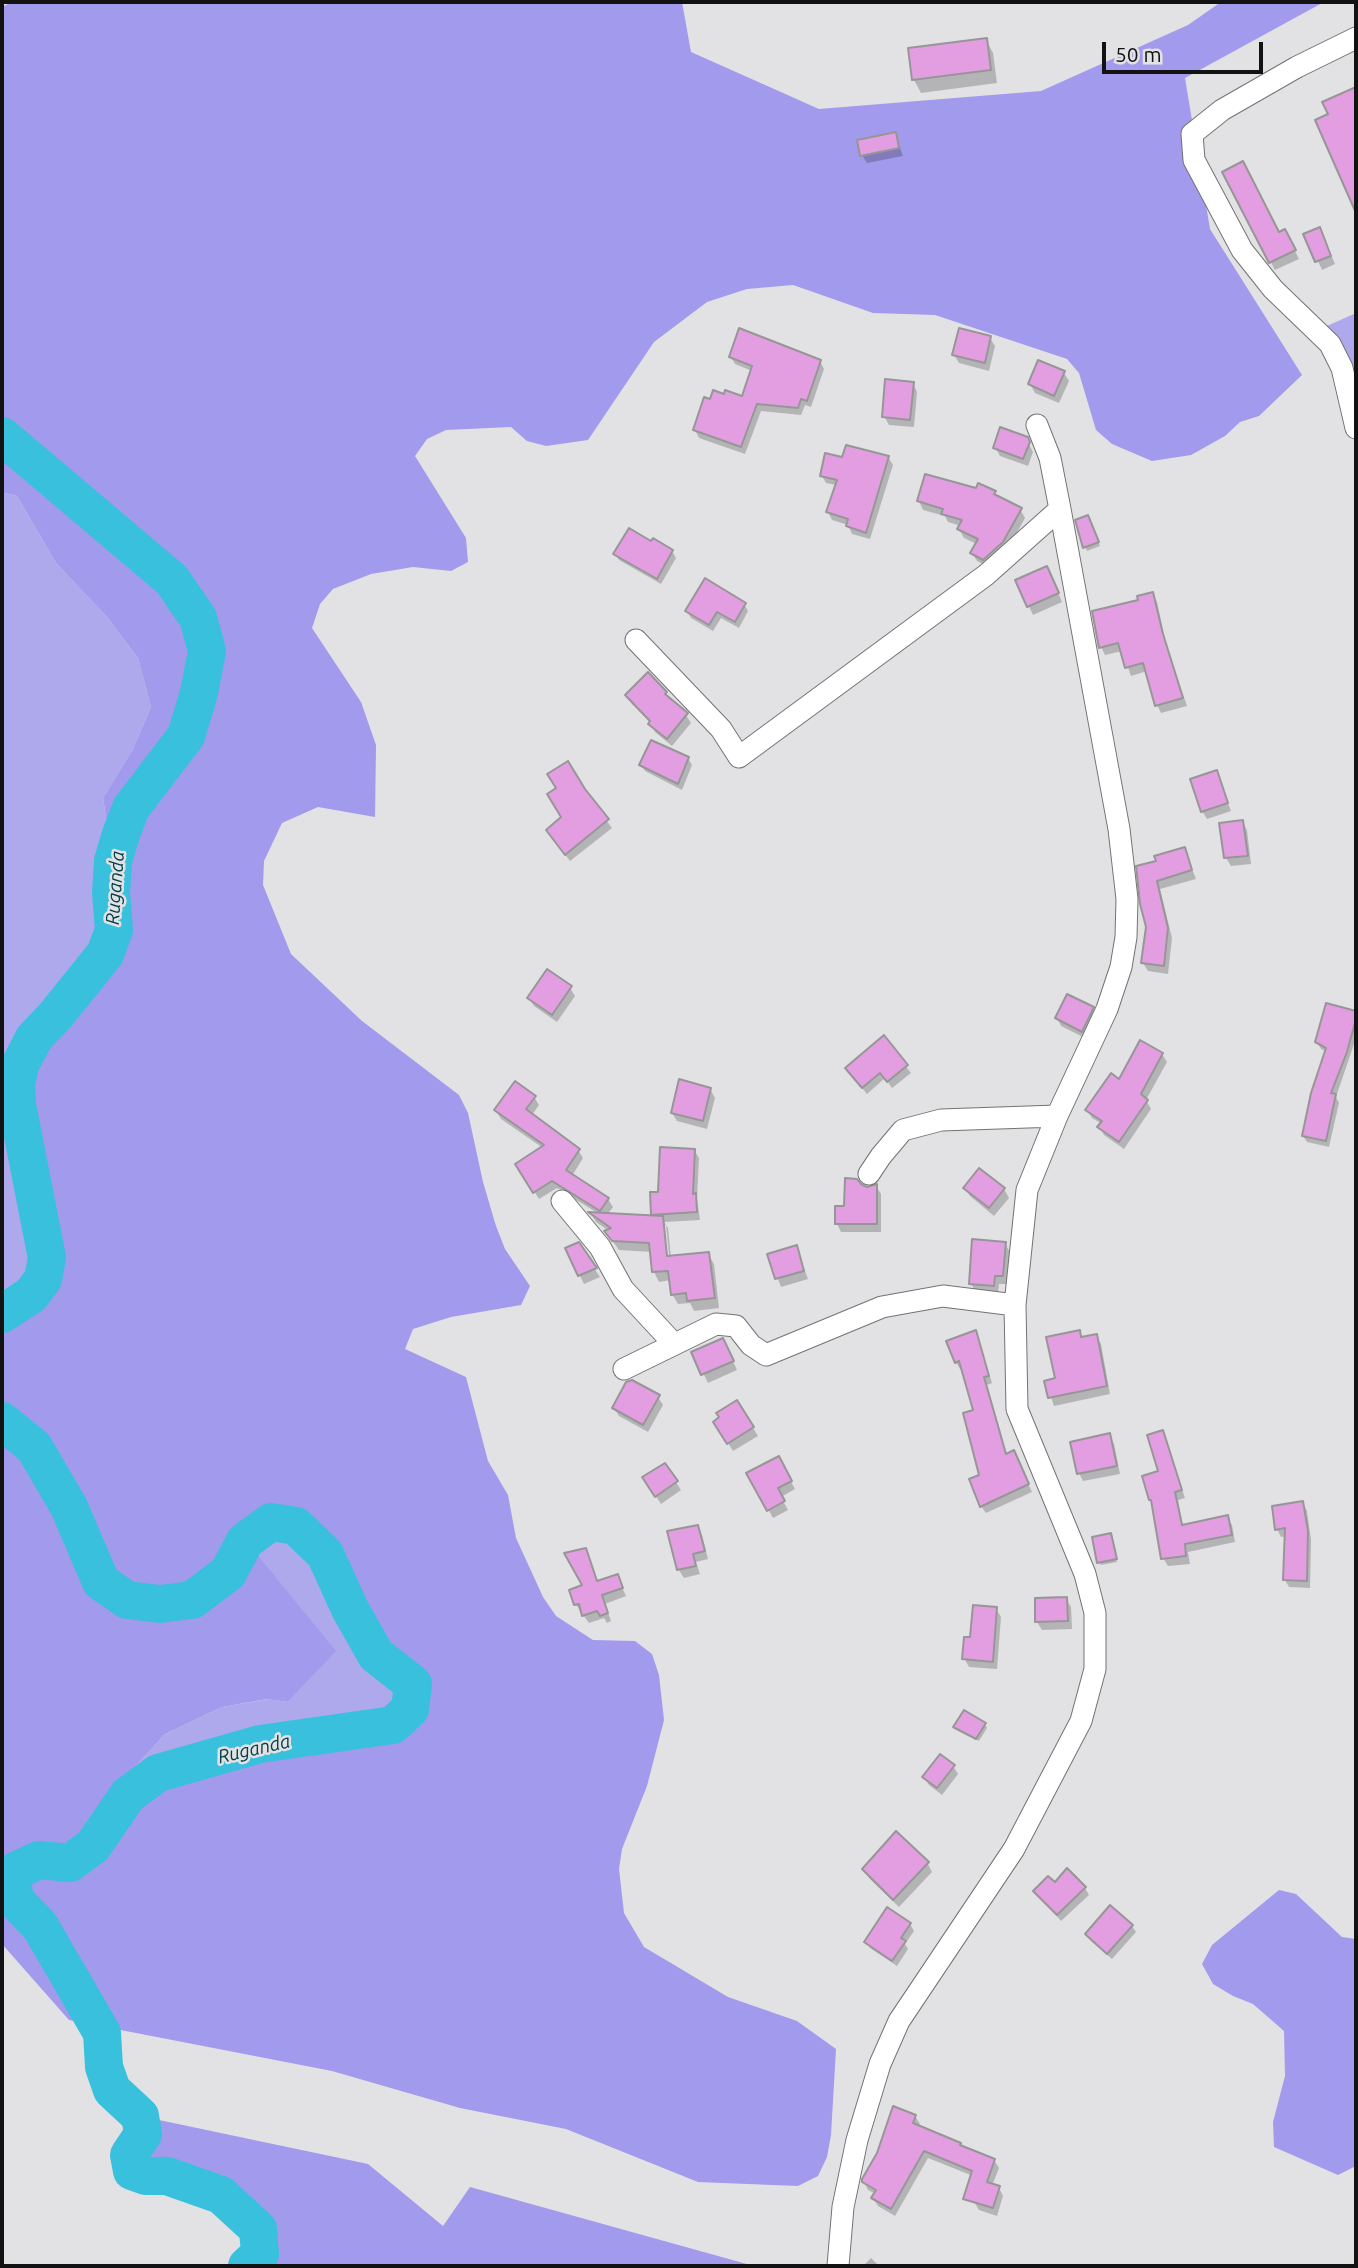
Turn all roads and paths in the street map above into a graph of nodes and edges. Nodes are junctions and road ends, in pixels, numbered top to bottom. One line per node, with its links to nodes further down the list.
1 (1356, 38): 3 (street)
2 (1037, 425): 4 (street)
3 (1356, 428)
4 (1060, 509): 5 (street); 6 (street)
5 (636, 640)
6 (1057, 1116): 7 (street); 9 (street)
7 (869, 1174)
8 (562, 1201): 10 (street)
9 (1015, 1305): 10 (street); 12 (street)
10 (674, 1345): 11 (street)
11 (624, 1368)
12 (838, 2266)

